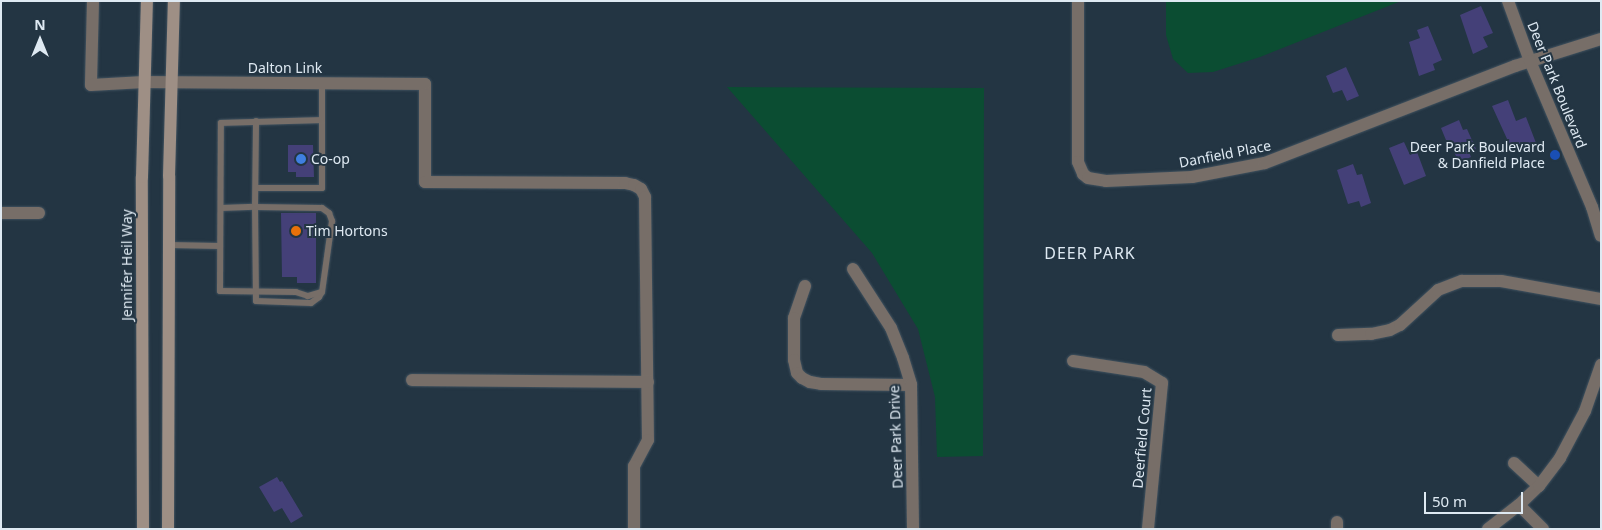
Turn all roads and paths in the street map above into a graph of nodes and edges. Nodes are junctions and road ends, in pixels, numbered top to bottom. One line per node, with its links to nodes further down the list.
1 (93, 1): 8 (street, Dalton Link)
2 (147, 1): 8 (main road, Jennifer Heil Way)
3 (174, 1): 9 (main road)
4 (1078, 1): 7 (street, Danfield Place)
5 (1508, 1): 7 (street, Deer Park Boulevard)
6 (1601, 39): 7 (street, Danfield Place)
7 (1530, 60): 18 (street, Deer Park Boulevard)
8 (144, 82): 9 (street, Dalton Link); 35 (main road, Jennifer Heil Way)
9 (172, 82): 10 (street, Dalton Link); 19 (main road)
10 (322, 84): 11 (lane); 30 (street, Dalton Link)
11 (321, 120): 12 (lane); 13 (lane)
12 (256, 121): 13 (lane); 15 (lane)
13 (256, 188): 14 (lane)
14 (255, 207): 15 (lane); 23 (lane); 24 (lane)
15 (220, 208): 20 (lane)
16 (1, 213): 17 (street)
17 (39, 213)
18 (1600, 228)
19 (169, 245): 20 (lane); 36 (main road)
20 (220, 246): 23 (lane)
21 (853, 269): 31 (street, Deer Park Drive)
22 (805, 286): 31 (street)
23 (256, 291): 24 (lane); 24 (lane)
24 (322, 292)
25 (1601, 299): 26 (street)
26 (1338, 335)
27 (1073, 361): 39 (street, Deerfield Court)
28 (1600, 369): 33 (street)
29 (412, 380): 30 (street)
30 (648, 382): 37 (street)
31 (911, 385): 38 (street, Deer Park Drive)
32 (1514, 463): 33 (street)
33 (1539, 486): 34 (street)
34 (1519, 505): 40 (street); 41 (street)
35 (143, 529)
36 (168, 529)
37 (634, 529)
38 (913, 529)
39 (1148, 529)
40 (1488, 529)
41 (1543, 529)

